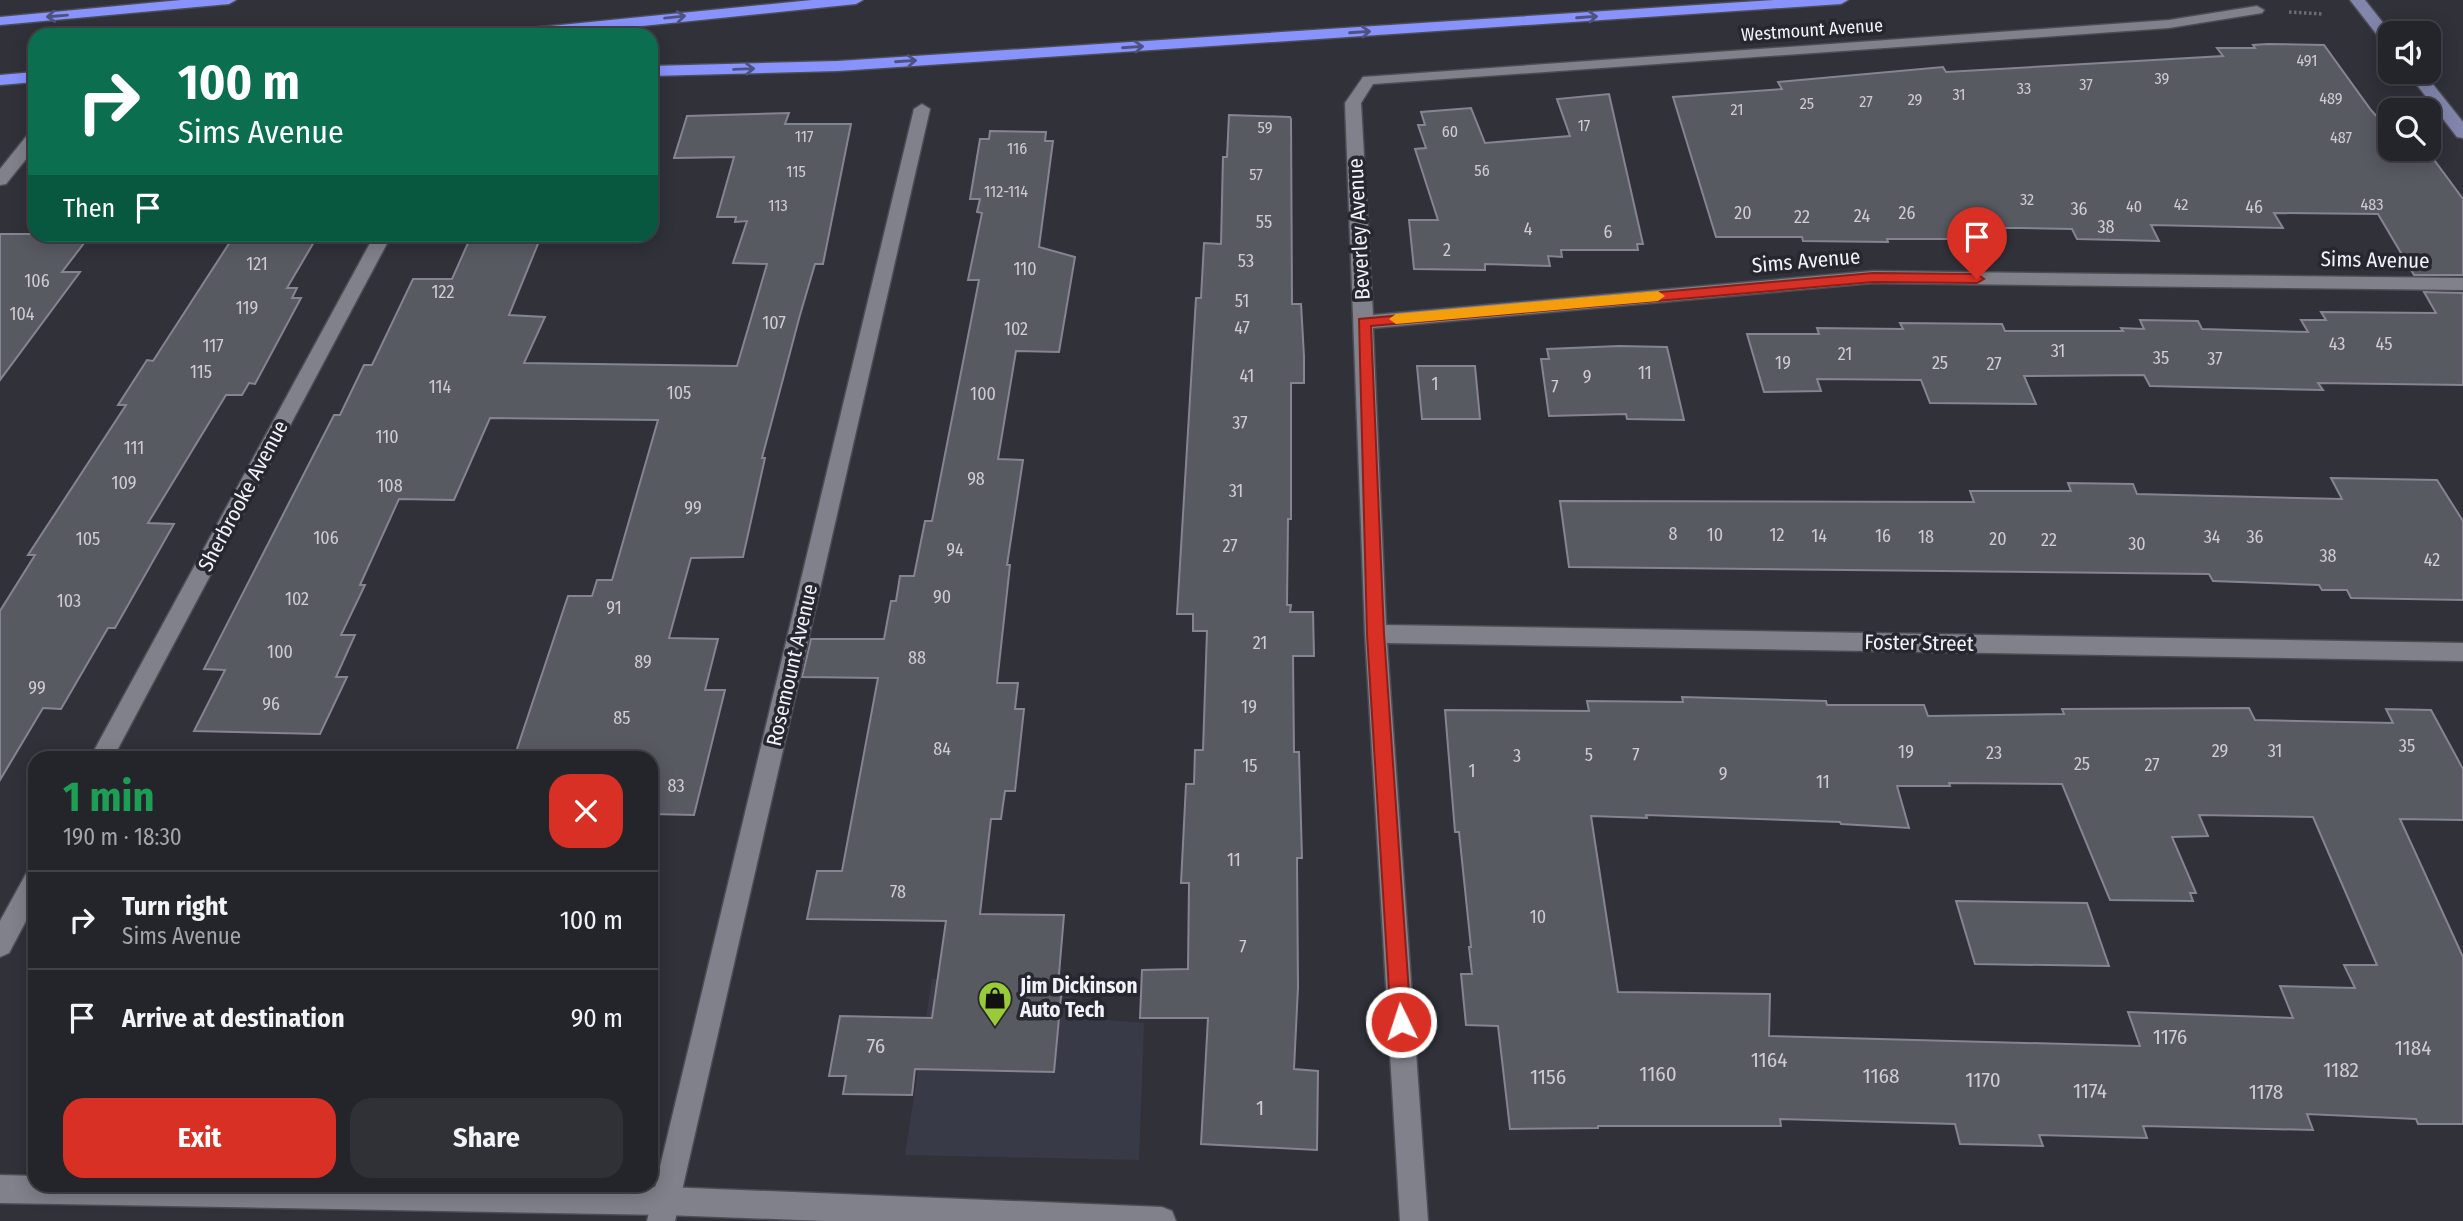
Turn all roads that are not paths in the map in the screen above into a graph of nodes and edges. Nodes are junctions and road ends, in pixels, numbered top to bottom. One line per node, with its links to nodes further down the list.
1 (229, 0): 6 (highway, one-way to 6)
2 (856, 0): 8 (highway, one-way to 2)
3 (1841, 0): 9 (highway, one-way to 3)
4 (2357, 0): 7 (main road)
5 (2257, 10): 12 (street, Westmount Avenue)
6 (0, 21)
7 (2378, 26)
8 (579, 28)
9 (658, 71)
10 (28, 78): 11 (highway)
11 (0, 80)
12 (1368, 80): 20 (street, Beverley Avenue)
13 (2424, 84): 15 (main road)
14 (922, 109): 29 (street, Rosemount Avenue)
15 (2463, 133)
16 (28, 146): 17 (street)
17 (0, 180)
18 (380, 242): 23 (street, Sherbrooke Avenue)
19 (2463, 284): 20 (street, Sims Avenue)
20 (1364, 322): 21 (street, Beverley Avenue)
21 (1376, 634): 22 (street, Foster Street); 31 (street, Beverley Avenue)
22 (2463, 652)
23 (105, 751)
24 (28, 893): 25 (street)
25 (0, 945)
26 (0, 1189): 27 (street)
27 (28, 1190)
28 (90, 1192): 29 (street)
29 (663, 1211): 30 (street)
30 (1162, 1221)
31 (1414, 1221)

